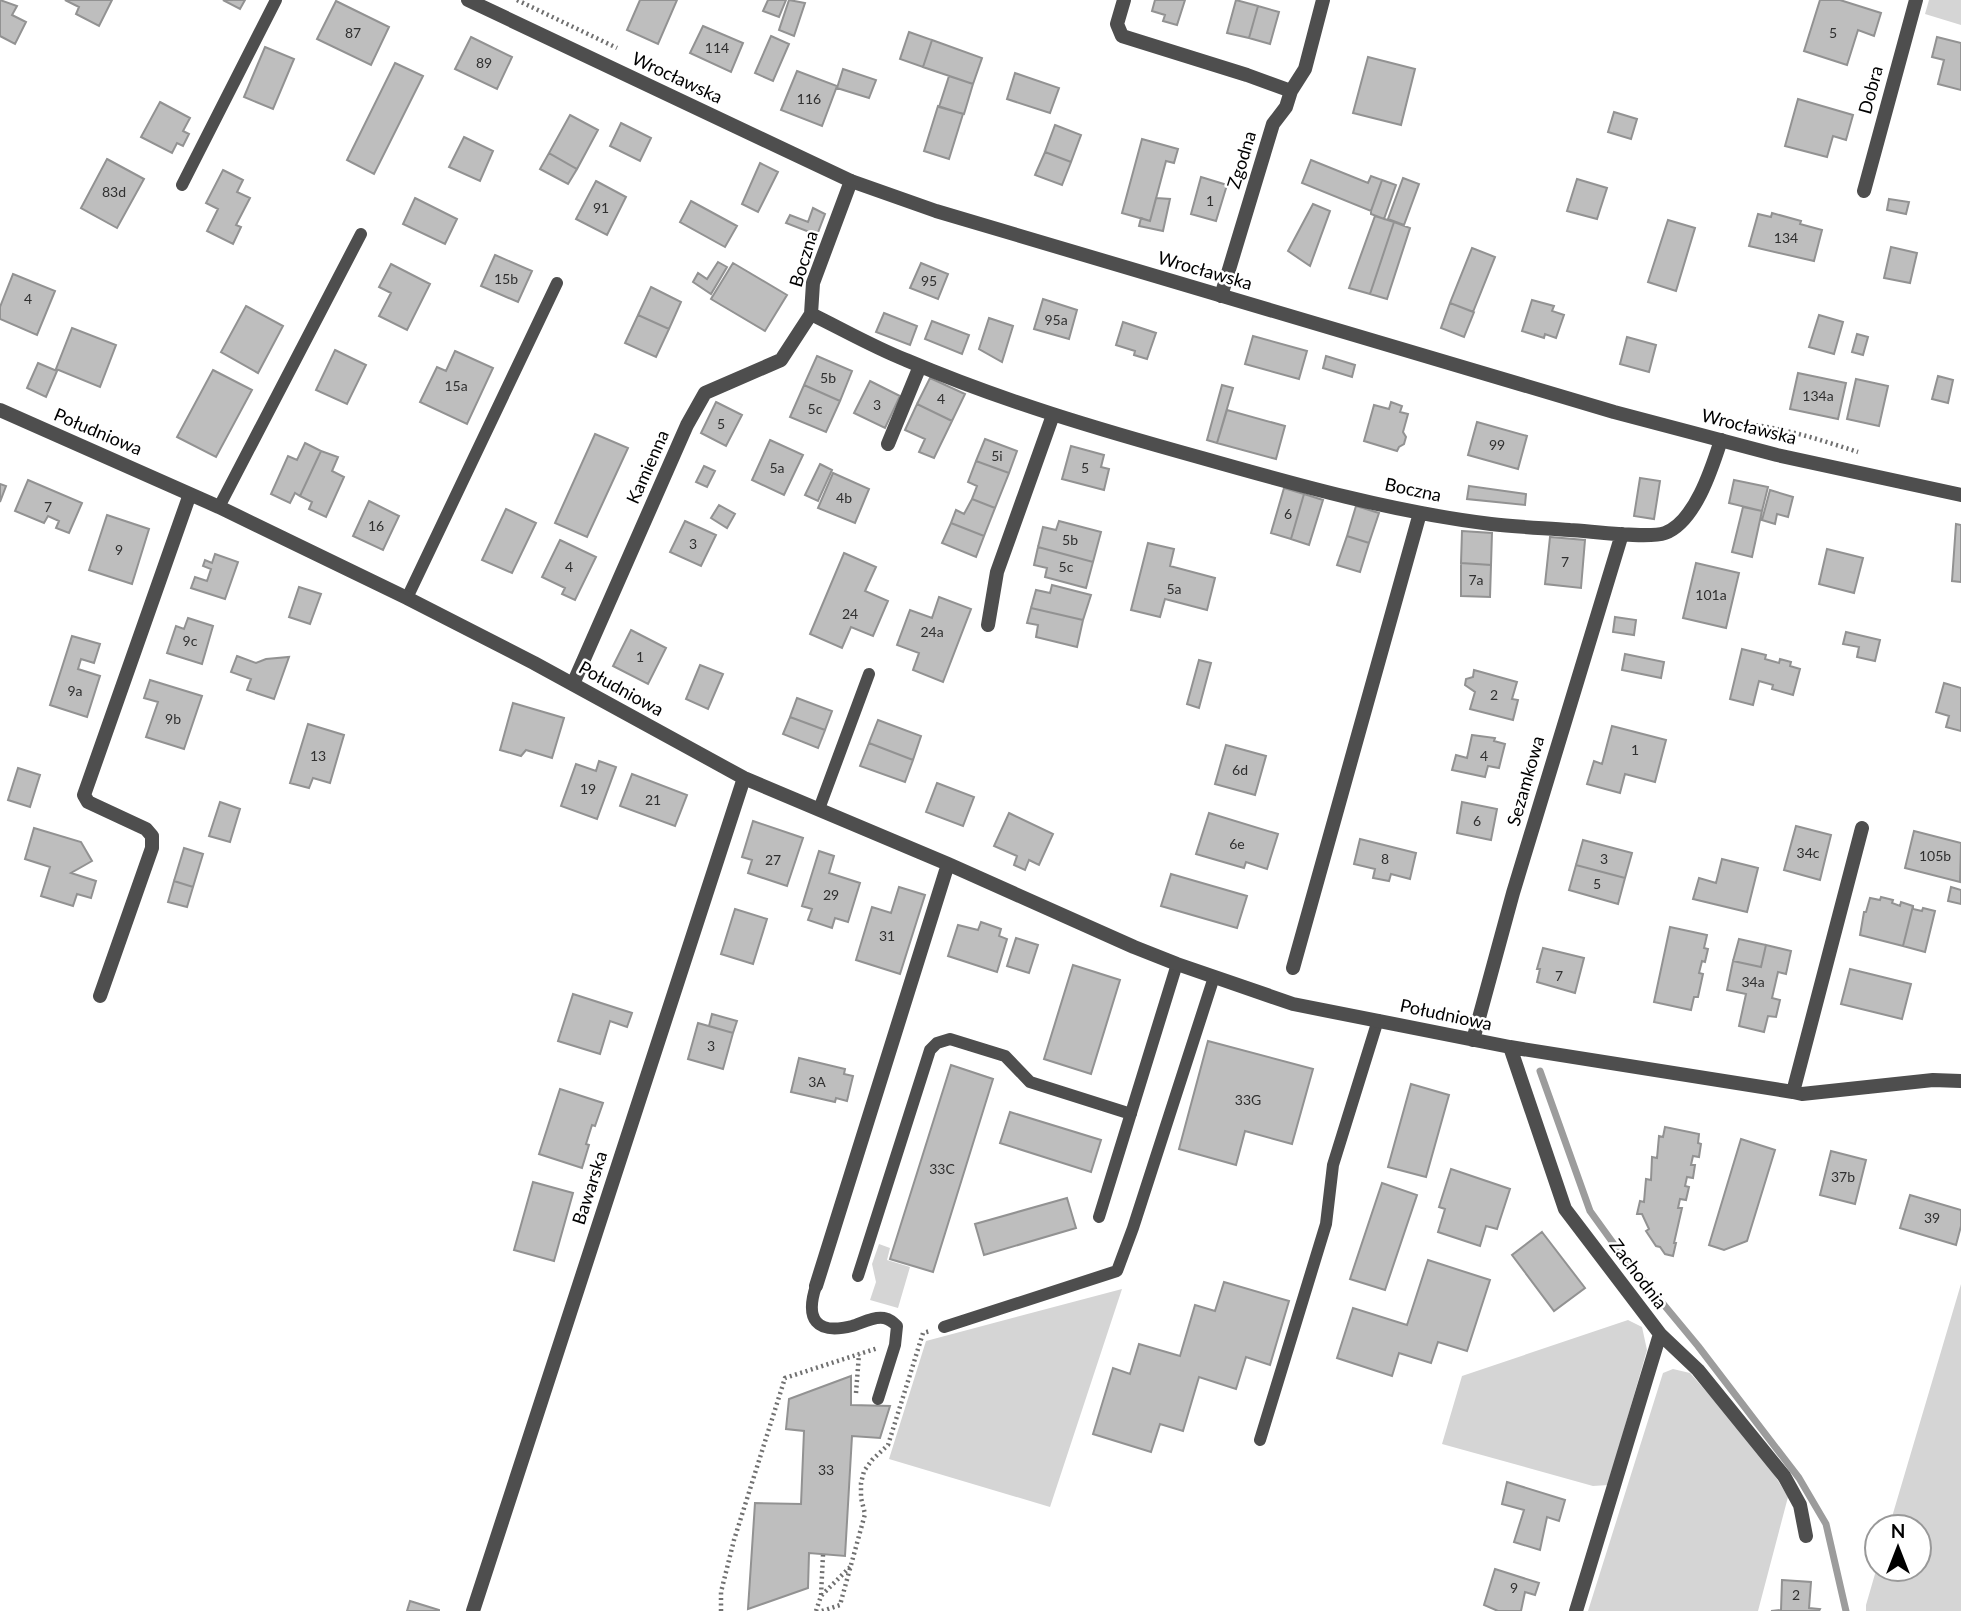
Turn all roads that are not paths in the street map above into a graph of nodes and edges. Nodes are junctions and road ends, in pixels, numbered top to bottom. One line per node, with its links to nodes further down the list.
1 (276, 0): 9 (lane)
2 (468, 0): 6 (street, Wrocławska)
3 (1124, 0): 7 (street)
4 (1323, 0): 7 (street, Zgodna)
5 (1916, 0): 10 (street, Dobra)
6 (496, 6): 8 (street, Wrocławska)
7 (1291, 91): 13 (street, Zgodna)
8 (851, 181): 13 (street, Wrocławska); 14 (street, Boczna)
9 (182, 185)
10 (1864, 191)
11 (361, 234): 22 (lane)
12 (557, 283): 25 (lane)
13 (1221, 296): 18 (street, Wrocławska)
14 (811, 314): 15 (street, Boczna); 28 (street, Kamienna)
15 (920, 366): 17 (street, Boczna); 19 (street)
16 (0, 410): 20 (street, Południowa)
17 (1053, 415): 23 (street, Boczna); 26 (street)
18 (1721, 440): 21 (street, Wrocławska); 24 (street, Boczna)
19 (888, 444)
20 (190, 494): 22 (street, Południowa); 36 (street)
21 (1961, 495)
22 (219, 507): 25 (street, Południowa)
23 (1420, 513): 24 (street, Boczna); 34 (street)
24 (1622, 534): 38 (street, Sezamkowa)
25 (407, 598): 28 (street, Południowa)
26 (988, 625)
27 (869, 674): 30 (lane)
28 (573, 684): 29 (street, Południowa)
29 (744, 778): 30 (street, Południowa); 51 (street, Bawarska)
30 (818, 809): 32 (street, Południowa)
31 (1862, 828): 41 (street)
32 (948, 864): 33 (street, Południowa); 45 (street)
33 (1177, 964): 35 (street, Południowa); 42 (lane)
34 (1293, 968)
35 (1214, 976): 37 (street, Południowa); 46 (lane)
36 (100, 996)
37 (1378, 1020): 38 (street, Południowa); 49 (lane)
38 (1473, 1040): 39 (street, Południowa)
39 (1510, 1048): 41 (street, Południowa); 47 (street, Zachodnia)
40 (1961, 1081): 41 (street, Południowa)
41 (1793, 1093)
42 (1131, 1114): 43 (lane); 44 (lane)
43 (1099, 1217)
44 (858, 1276)
45 (816, 1286): 48 (lane)
46 (944, 1327)
47 (1660, 1334): 50 (street); 52 (street, Zachodnia)
48 (878, 1399)
49 (1260, 1440)
50 (1806, 1536)
51 (473, 1611)
52 (1576, 1611)

